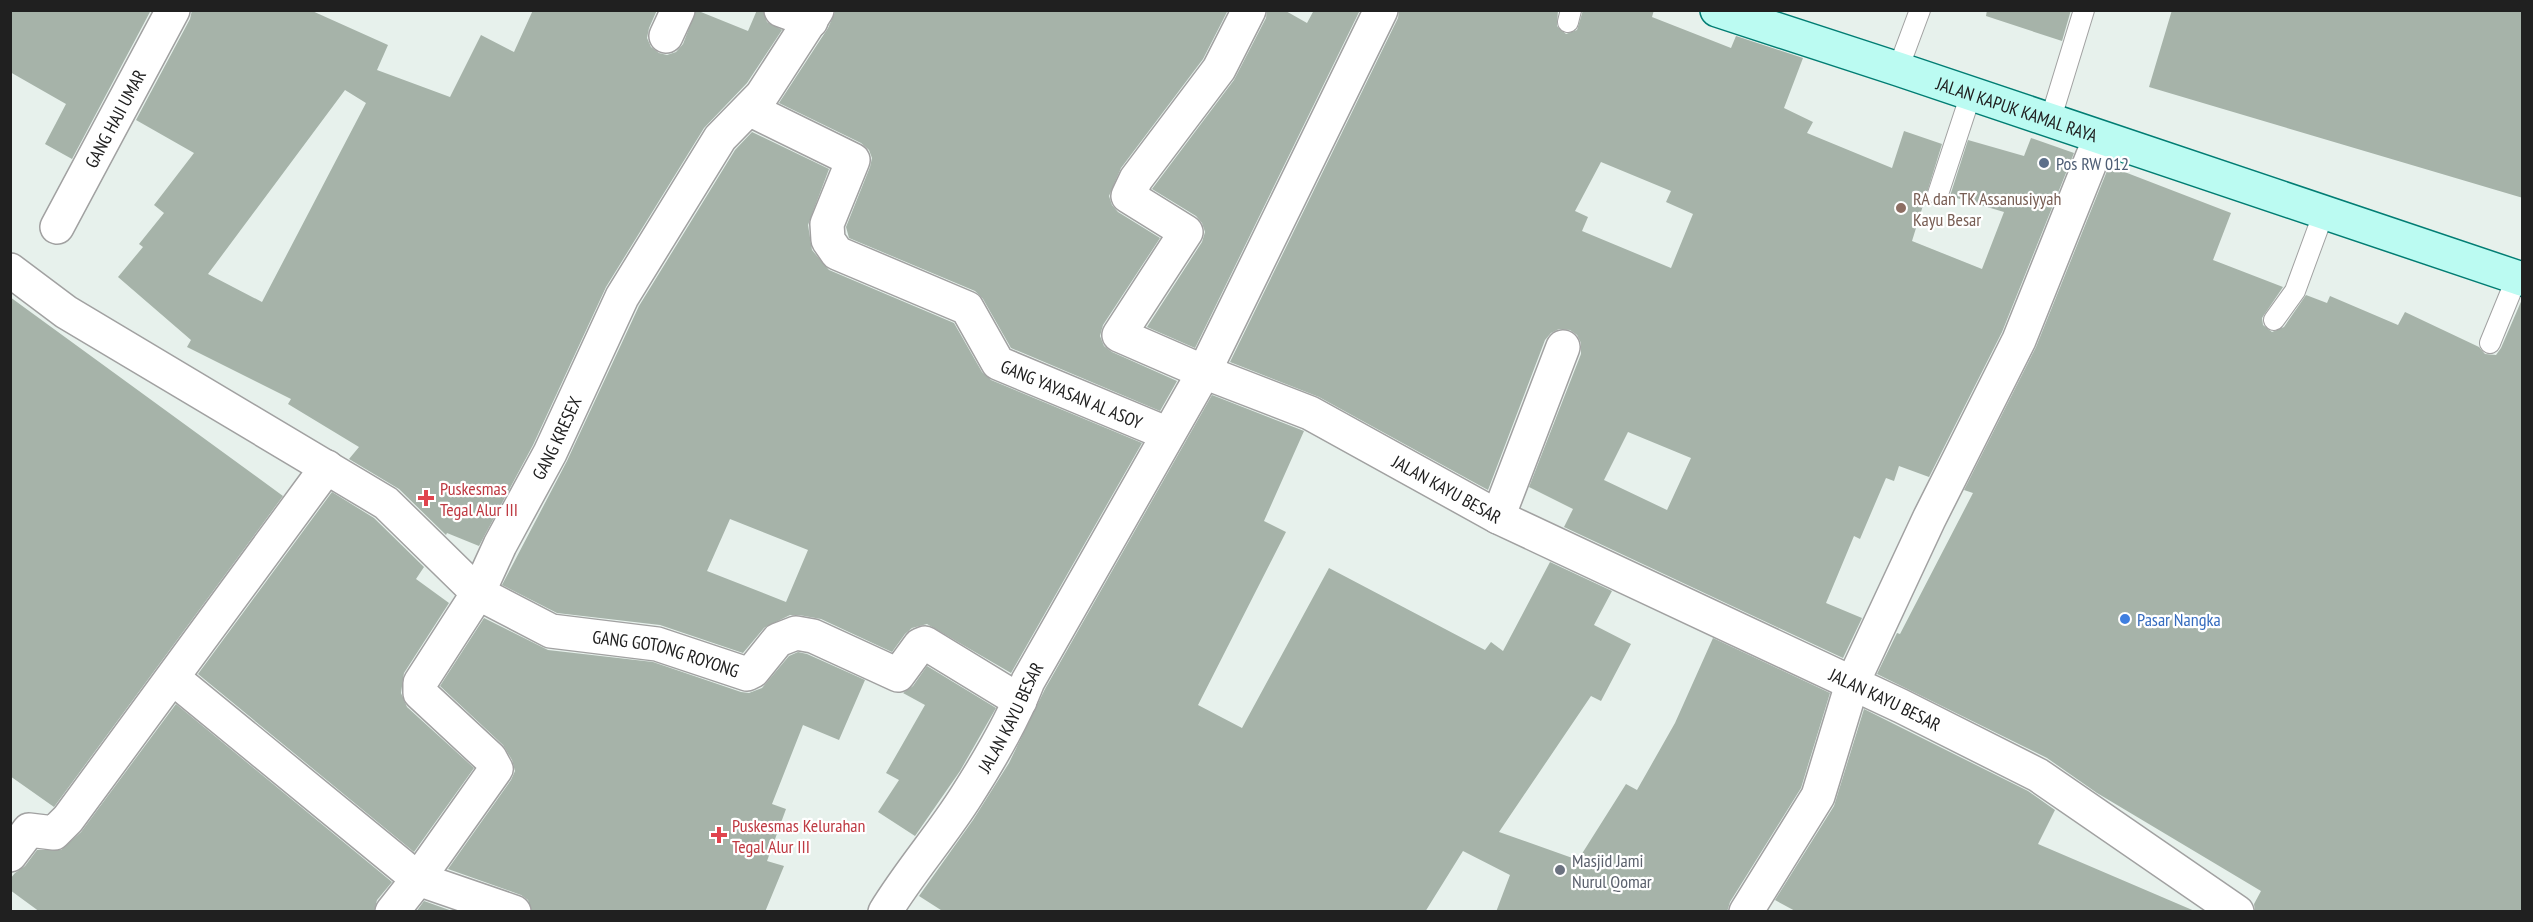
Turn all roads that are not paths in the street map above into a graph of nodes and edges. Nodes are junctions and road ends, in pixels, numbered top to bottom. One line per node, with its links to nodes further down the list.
1 (173, 10): 15 (street, GANG HAJI UMAR)
2 (1249, 10): 21 (street)
3 (1381, 10): 21 (street)
4 (1920, 10): 8 (lane)
5 (2084, 10): 11 (lane)
6 (1729, 12): 8 (main road, JALAN KAPUK KAMAL RAYA)
7 (803, 14): 10 (street, GANG KRESEX)
8 (1898, 69): 9 (main road, JALAN KAPUK KAMAL RAYA)
9 (1971, 94): 11 (main road, JALAN KAPUK KAMAL RAYA); 13 (lane)
10 (749, 109): 22 (street, GANG YAYASAN AL ASOY); 25 (street, GANG KRESEX)
11 (2050, 121): 12 (main road, JALAN KAPUK KAMAL RAYA)
12 (2100, 138): 14 (main road, JALAN KAPUK KAMAL RAYA); 27 (street)
13 (1938, 194)
14 (2324, 212): 17 (main road, JALAN KAPUK KAMAL RAYA); 18 (lane)
15 (57, 227)
16 (10, 270): 23 (street)
17 (2520, 278): 19 (lane)
18 (2274, 320)
19 (2490, 343)
20 (1563, 347): 24 (street)
21 (1204, 372): 22 (street, JALAN KAYU BESAR); 24 (street, JALAN KAYU BESAR)
22 (1168, 434): 28 (street, JALAN KAYU BESAR)
23 (327, 467): 25 (street); 26 (street)
24 (1498, 517): 27 (street, JALAN KAYU BESAR)
25 (478, 593): 28 (street, GANG GOTONG ROYONG); 30 (street, GANG KRESEX)
26 (173, 678): 29 (street); 30 (street)
27 (1852, 684): 34 (street); 35 (street, JALAN KAYU BESAR)
28 (1020, 701): 33 (street, JALAN KAYU BESAR)
29 (10, 855)
30 (418, 879): 31 (street, GANG KRESEX); 32 (street)
31 (392, 912)
32 (514, 912)
33 (885, 912)
34 (1746, 912)
35 (2237, 912)

